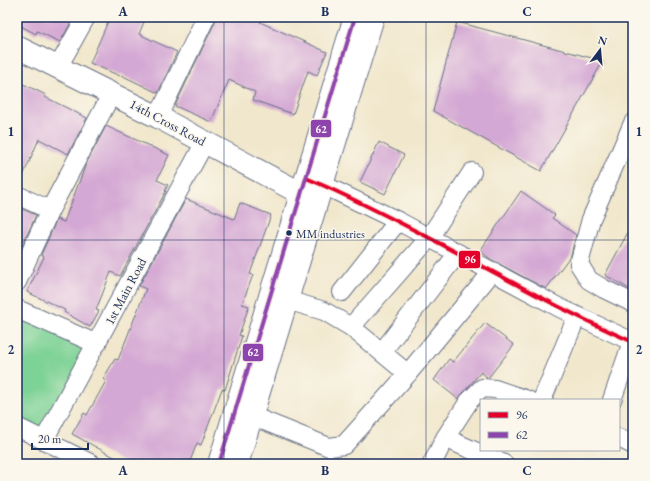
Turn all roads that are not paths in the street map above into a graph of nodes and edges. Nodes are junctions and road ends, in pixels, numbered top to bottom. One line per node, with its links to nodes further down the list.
1 (86, 17): 6 (street)
2 (206, 17): 8 (street)
3 (355, 17): 12 (main road)
4 (373, 17): 12 (main road)
5 (17, 47): 6 (main road, 14th Cross Road)
6 (58, 67): 7 (main road, 14th Cross Road)
7 (112, 93): 8 (main road, 14th Cross Road); 14 (street)
8 (158, 116): 10 (main road, 14th Cross Road)
9 (633, 123): 22 (street)
10 (205, 142): 12 (main road, 14th Cross Road); 27 (street, 1st Main Road)
11 (472, 172): 16 (street)
12 (312, 189): 15 (street); 21 (main road); 40 (main road)
13 (17, 195): 14 (street)
14 (50, 210): 19 (street)
15 (398, 222): 16 (street); 20 (street)
16 (429, 238): 17 (street); 25 (street)
17 (458, 253): 18 (street); 28 (street)
18 (493, 271): 24 (street); 29 (street)
19 (17, 282)
20 (342, 292)
21 (286, 300): 25 (street); 33 (main road)
22 (633, 304)
23 (17, 309): 27 (street)
24 (577, 316): 26 (street); 31 (street)
25 (351, 327): 28 (street)
26 (632, 342): 32 (street)
27 (97, 344): 37 (street, 1st Main Road)
28 (382, 352): 29 (street)
29 (408, 374): 33 (street)
30 (525, 399): 35 (street)
31 (542, 399)
32 (612, 399)
33 (252, 416): 41 (main road)
34 (17, 427): 37 (street)
35 (445, 438): 42 (street); 43 (street)
36 (620, 438): 38 (street)
37 (44, 440): 39 (street)
38 (633, 445)
39 (92, 464)
40 (219, 464)
41 (237, 464)
42 (432, 464)
43 (504, 464)

